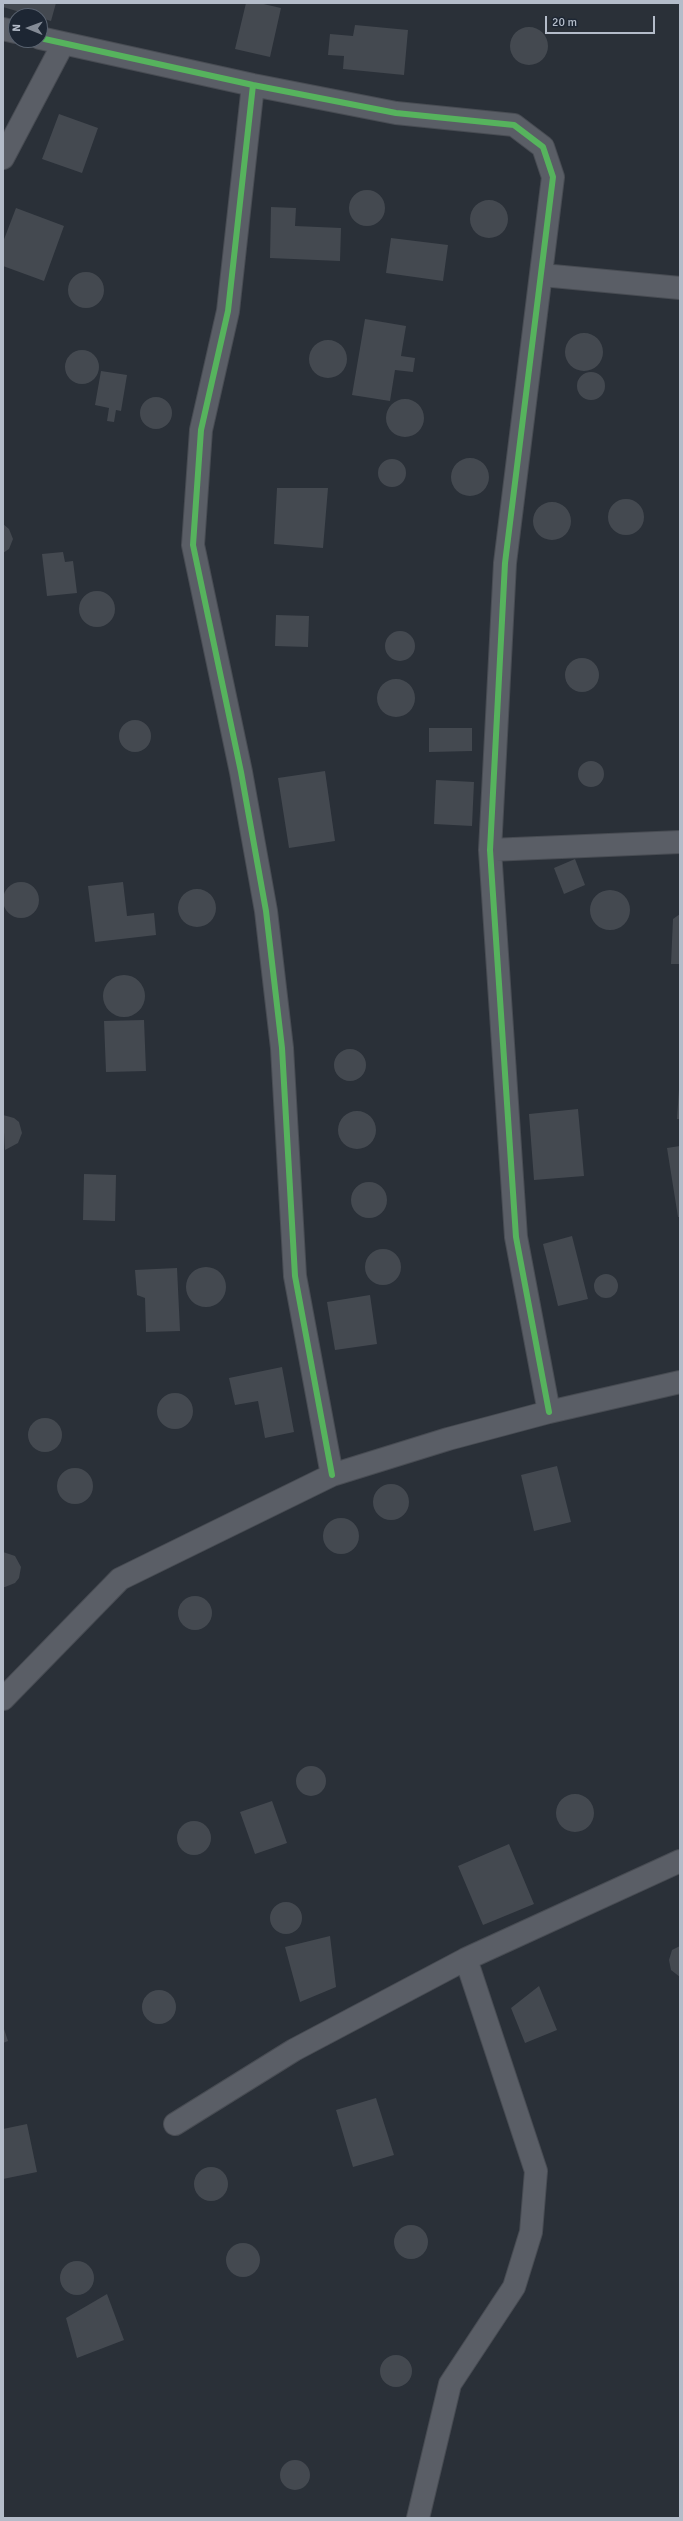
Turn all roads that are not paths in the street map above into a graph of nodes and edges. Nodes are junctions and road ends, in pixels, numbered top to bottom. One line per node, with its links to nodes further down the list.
1 (48, 40): 2 (street)
2 (63, 44): 3 (street); 4 (street)
3 (253, 85): 5 (street); 11 (street)
4 (3, 158)
5 (542, 275): 6 (street); 8 (street)
6 (680, 288)
7 (680, 842): 8 (street)
8 (490, 850): 10 (street)
9 (680, 1382): 10 (street)
10 (549, 1412): 11 (street)
11 (332, 1475): 12 (street)
12 (3, 1699)
13 (680, 1861): 14 (street)
14 (466, 1959): 15 (street); 16 (street)
15 (175, 2124)
16 (418, 2518)

